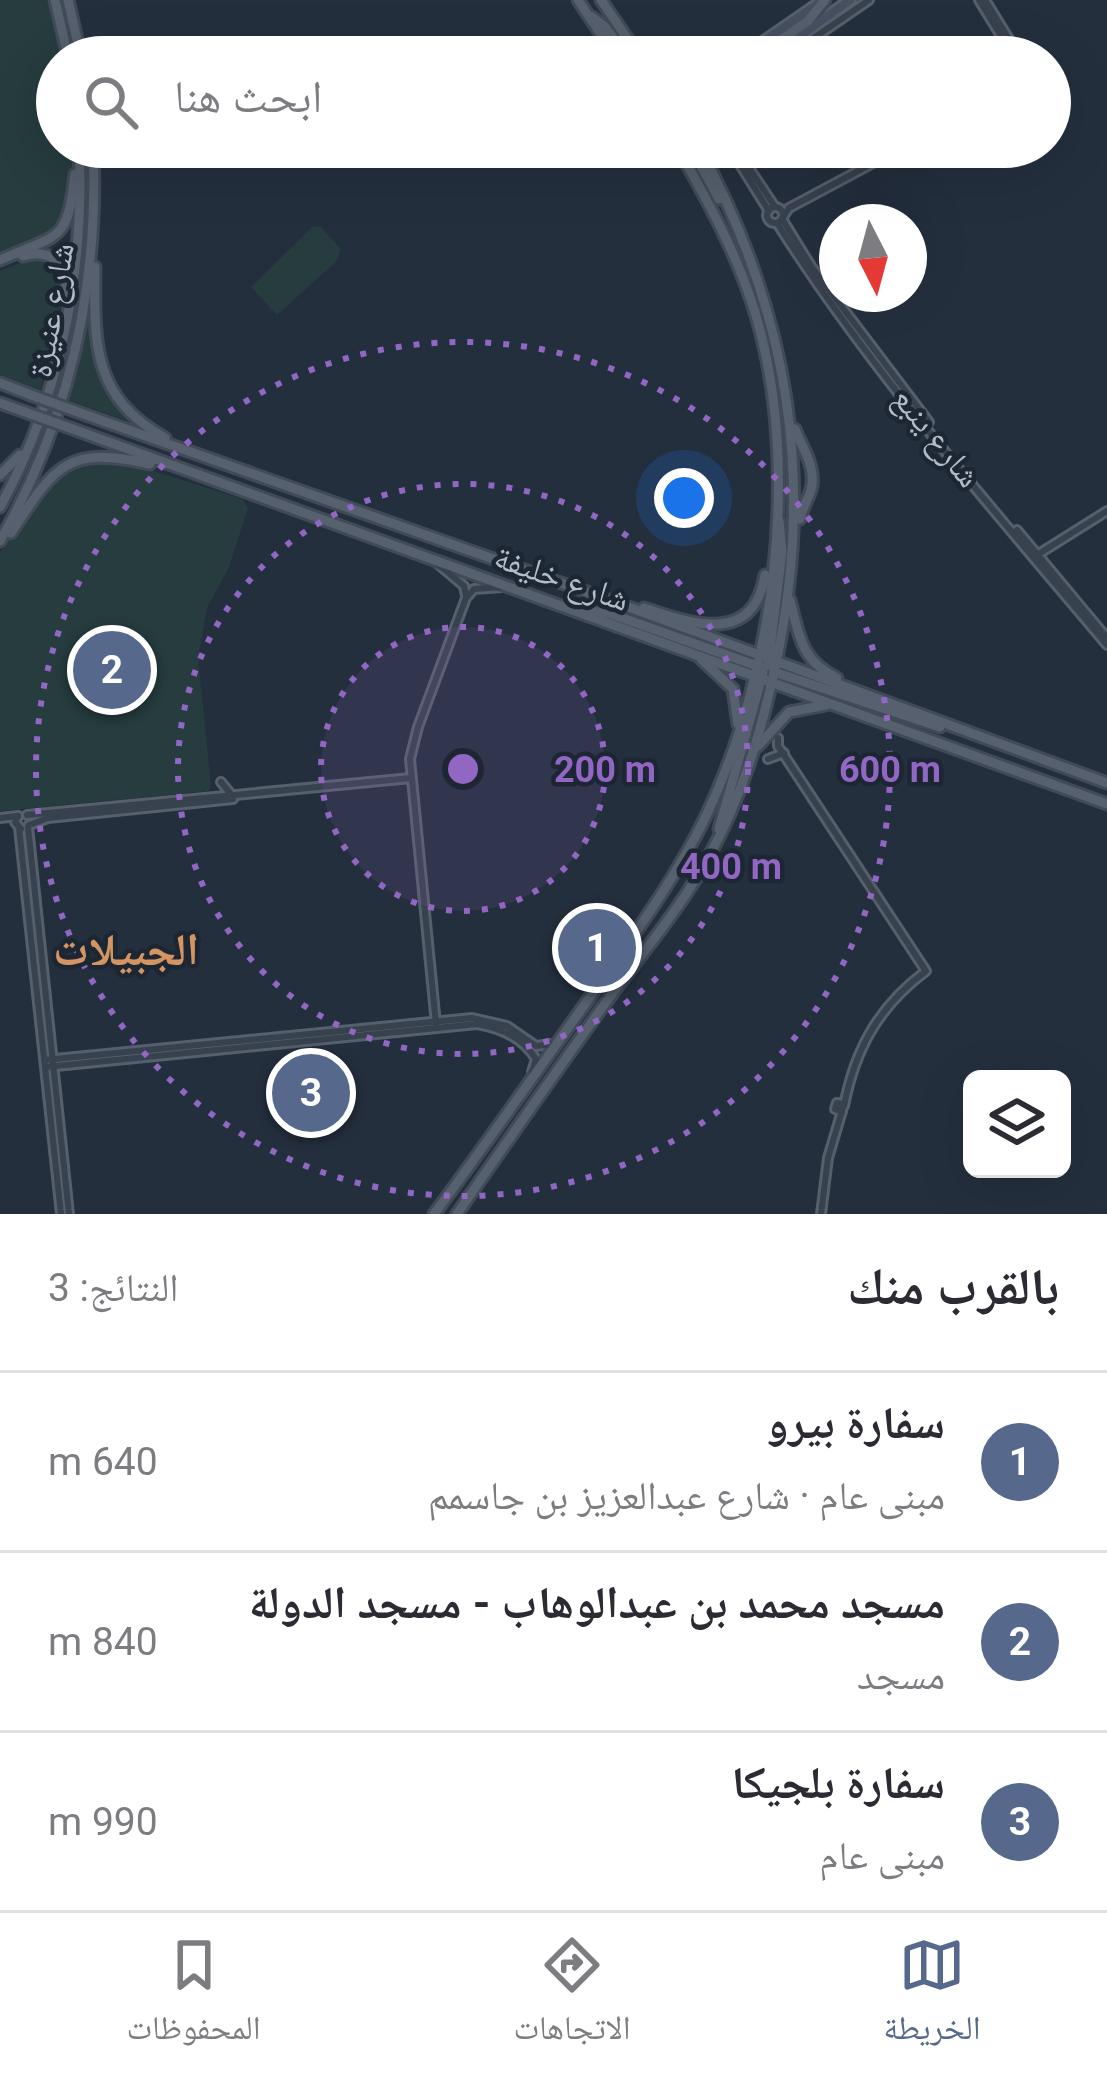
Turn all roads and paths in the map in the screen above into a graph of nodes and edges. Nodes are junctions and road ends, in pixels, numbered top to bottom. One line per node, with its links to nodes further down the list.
1 (55, 0): 13 (main road)
2 (68, 0): 14 (main road)
3 (578, 0): 10 (main road)
4 (601, 0): 17 (main road)
5 (824, 0): 12 (main road); 19 (main road)
6 (850, 0): 11 (main road)
7 (869, 0): 22 (street)
8 (982, 0): 23 (street)
9 (788, 12): 12 (main road)
10 (588, 15): 15 (main road); 16 (main road)
11 (822, 21): 20 (main road); 21 (main road)
12 (775, 32): 18 (main road)
13 (63, 36)
14 (77, 36)
15 (602, 36)
16 (611, 36)
17 (626, 36)
18 (770, 36)
19 (786, 36)
20 (801, 36)
21 (812, 36)
22 (817, 36)
23 (1004, 36)
24 (77, 168): 37 (main road)
25 (79, 168): 40 (main road, شارع عنيزة)
26 (92, 168): 36 (main road, شارع عنيزة)
27 (683, 168): 33 (main road)
28 (698, 168): 38 (main road)
29 (702, 168): 35 (main road)
30 (703, 168): 35 (main road)
31 (747, 168): 34 (street, شارع ينبع)
32 (864, 168): 34 (street)
33 (681, 173)
34 (779, 213): 54 (street, شارع ينبع)
35 (740, 234): 62 (main road)
36 (92, 239): 46 (main road); 52 (main road, شارع عنيزة)
37 (0, 263): 40 (main road)
38 (750, 298): 39 (main road); 45 (main road)
39 (749, 327)
40 (65, 330): 44 (main road, شارع عنيزة)
41 (0, 381): 46 (main road, شارع خليفة, bridge)
42 (765, 404): 45 (main road)
43 (0, 406): 47 (main road, شارع خليفة, bridge)
44 (35, 430): 48 (main road); 49 (main road, شارع عنيزة)
45 (775, 430): 51 (main road)
46 (190, 453): 63 (main road, شارع خليفة)
47 (183, 472): 52 (main road); 57 (main road, شارع خليفة)
48 (0, 476)
49 (0, 507)
50 (1107, 511): 53 (street)
51 (776, 516): 55 (main road); 67 (main road)
52 (0, 544)
53 (1047, 549): 54 (street); 56 (street)
54 (1036, 556): 56 (street, شارع ينبع); 65 (street, شارع ينبع)
55 (772, 563): 63 (main road); 67 (main road)
56 (1045, 563): 65 (street, شارع ينبع)
57 (439, 564): 58 (street); 59 (main road, شارع خليفة)
58 (458, 581): 60 (street); 61 (street)
59 (502, 587): 60 (street); 64 (main road, شارع خليفة)
60 (480, 589): 61 (street)
61 (466, 598): 77 (street)
62 (790, 600): 67 (main road); 69 (main road)
63 (615, 602): 67 (main road, شارع خليفة)
64 (566, 608): 66 (main road, شارع خليفة); 67 (main road)
65 (1107, 642)
66 (691, 652): 67 (main road, شارع خليفة); 71 (main road)
67 (765, 669): 68 (main road, شارع خليفة); 69 (main road, شارع خليفة); 71 (main road); 73 (main road); 86 (main road)
68 (835, 705): 72 (main road, شارع خليفة); 73 (main road)
69 (951, 727): 78 (main road, شارع خليفة)
70 (778, 738): 74 (street)
71 (734, 747): 91 (main road)
72 (951, 748): 76 (main road); 82 (main road, شارع خليفة)
73 (755, 751): 86 (main road)
74 (784, 753): 75 (street); 101 (street)
75 (768, 759)
76 (1000, 773)
77 (411, 778): 79 (street); 89 (street)
78 (1107, 783)
79 (284, 791): 80 (street); 85 (street)
80 (233, 795): 81 (street); 81 (street)
81 (201, 797): 83 (street)
82 (1107, 804)
83 (22, 815): 84 (street); 85 (street); 85 (street)
84 (0, 821): 85 (street)
85 (23, 827): 94 (street)
86 (719, 835): 87 (main road)
87 (651, 942): 88 (main road); 93 (main road)
88 (643, 966)
89 (436, 1024): 92 (street); 94 (street)
90 (596, 1032): 93 (main road)
91 (564, 1034): 92 (street); 95 (main road)
92 (523, 1040): 95 (street)
93 (576, 1045): 96 (main road)
94 (50, 1063): 98 (street)
95 (525, 1087): 99 (main road)
96 (525, 1116): 97 (main road); 100 (main road)
97 (525, 1130)
98 (65, 1214)
99 (434, 1214)
100 (457, 1214)
101 (821, 1214)

